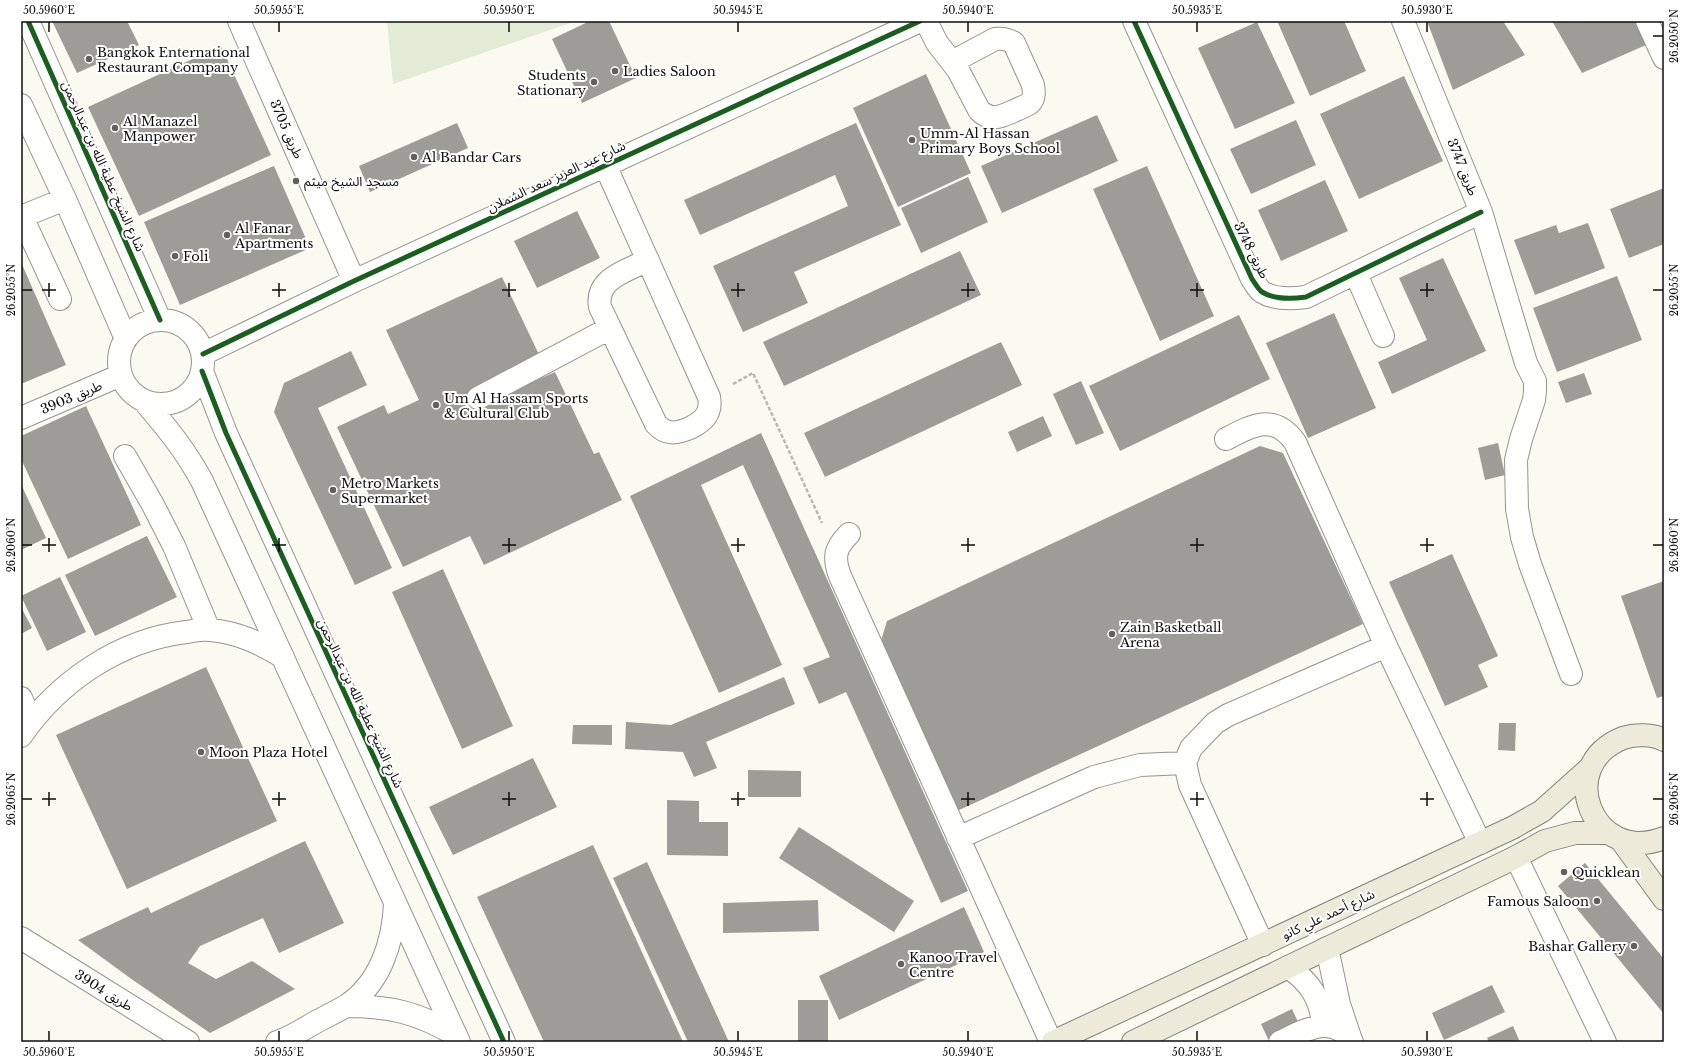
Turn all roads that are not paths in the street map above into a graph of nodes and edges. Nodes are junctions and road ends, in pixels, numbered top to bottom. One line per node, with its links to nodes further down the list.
1 (28, 21): 19 (street, شارع الشيخ عطية الله بن عبدالرحمن)
2 (239, 21): 17 (street, طريق 3705)
3 (920, 21): 11 (street, شارع عبد العزيز سعد الشملان)
4 (926, 21): 9 (street)
5 (1134, 21): 16 (street, طريق 3748)
6 (1403, 21): 13 (street, طريق 3747)
7 (1647, 21): 8 (street)
8 (1664, 58)
9 (952, 62)
10 (21, 105): 12 (street)
11 (605, 165): 15 (street); 17 (street, شارع عبد العزيز سعد الشملان)
12 (65, 199): 14 (street); 22 (street)
13 (1482, 212): 16 (street, طريق 3748); 34 (street, طريق 3747)
14 (21, 217): 18 (street)
15 (648, 260): 20 (street); 20 (street)
16 (1356, 274): 21 (street)
17 (354, 281): 23 (street, شارع عبد العزيز سعد الشملان)
18 (60, 299)
19 (160, 320): 22 (street); 23 (street)
20 (610, 328): 25 (street)
21 (1383, 336)
22 (126, 339): 24 (street)
23 (203, 363): 26 (street); 57 (street, شارع الشيخ عطية الله بن عبدالرحمن)
24 (121, 375): 26 (street); 27 (street, طريق 3903)
25 (478, 398)
26 (143, 400): 33 (street)
27 (21, 418)
28 (1226, 439): 32 (street)
29 (125, 456): 31 (street)
30 (849, 534): 41 (street)
31 (209, 630): 33 (street); 36 (street)
32 (1386, 646): 38 (street); 43 (street)
33 (283, 657): 46 (street)
34 (1572, 674)
35 (21, 698): 36 (street)
36 (26, 729)
37 (1663, 739): 39 (main road)
38 (1185, 762): 41 (street); 48 (street)
39 (1591, 767): 40 (main road); 43 (main road, شارع أحمد علي كانو)
40 (1614, 836): 42 (main road); 44 (main road); 45 (main road)
41 (958, 838): 58 (street)
42 (1664, 838)
43 (1480, 843): 48 (main road, شارع أحمد علي كانو)
44 (1516, 857): 49 (main road); 61 (street)
45 (1664, 900)
46 (395, 904): 51 (street); 53 (street)
47 (21, 938): 55 (street, طريق 3904)
48 (1263, 945): 58 (main road, شارع أحمد علي كانو)
49 (1327, 948): 50 (main road); 54 (street)
50 (1288, 967): 52 (street); 59 (main road)
51 (346, 1006): 53 (street); 56 (street)
52 (1323, 1025): 54 (street); 60 (street)
53 (458, 1039)
54 (1352, 1041)
55 (188, 1042)
56 (277, 1042)
57 (504, 1042)
58 (1052, 1042)
59 (1133, 1042)
60 (1280, 1042)
61 (1605, 1042)

